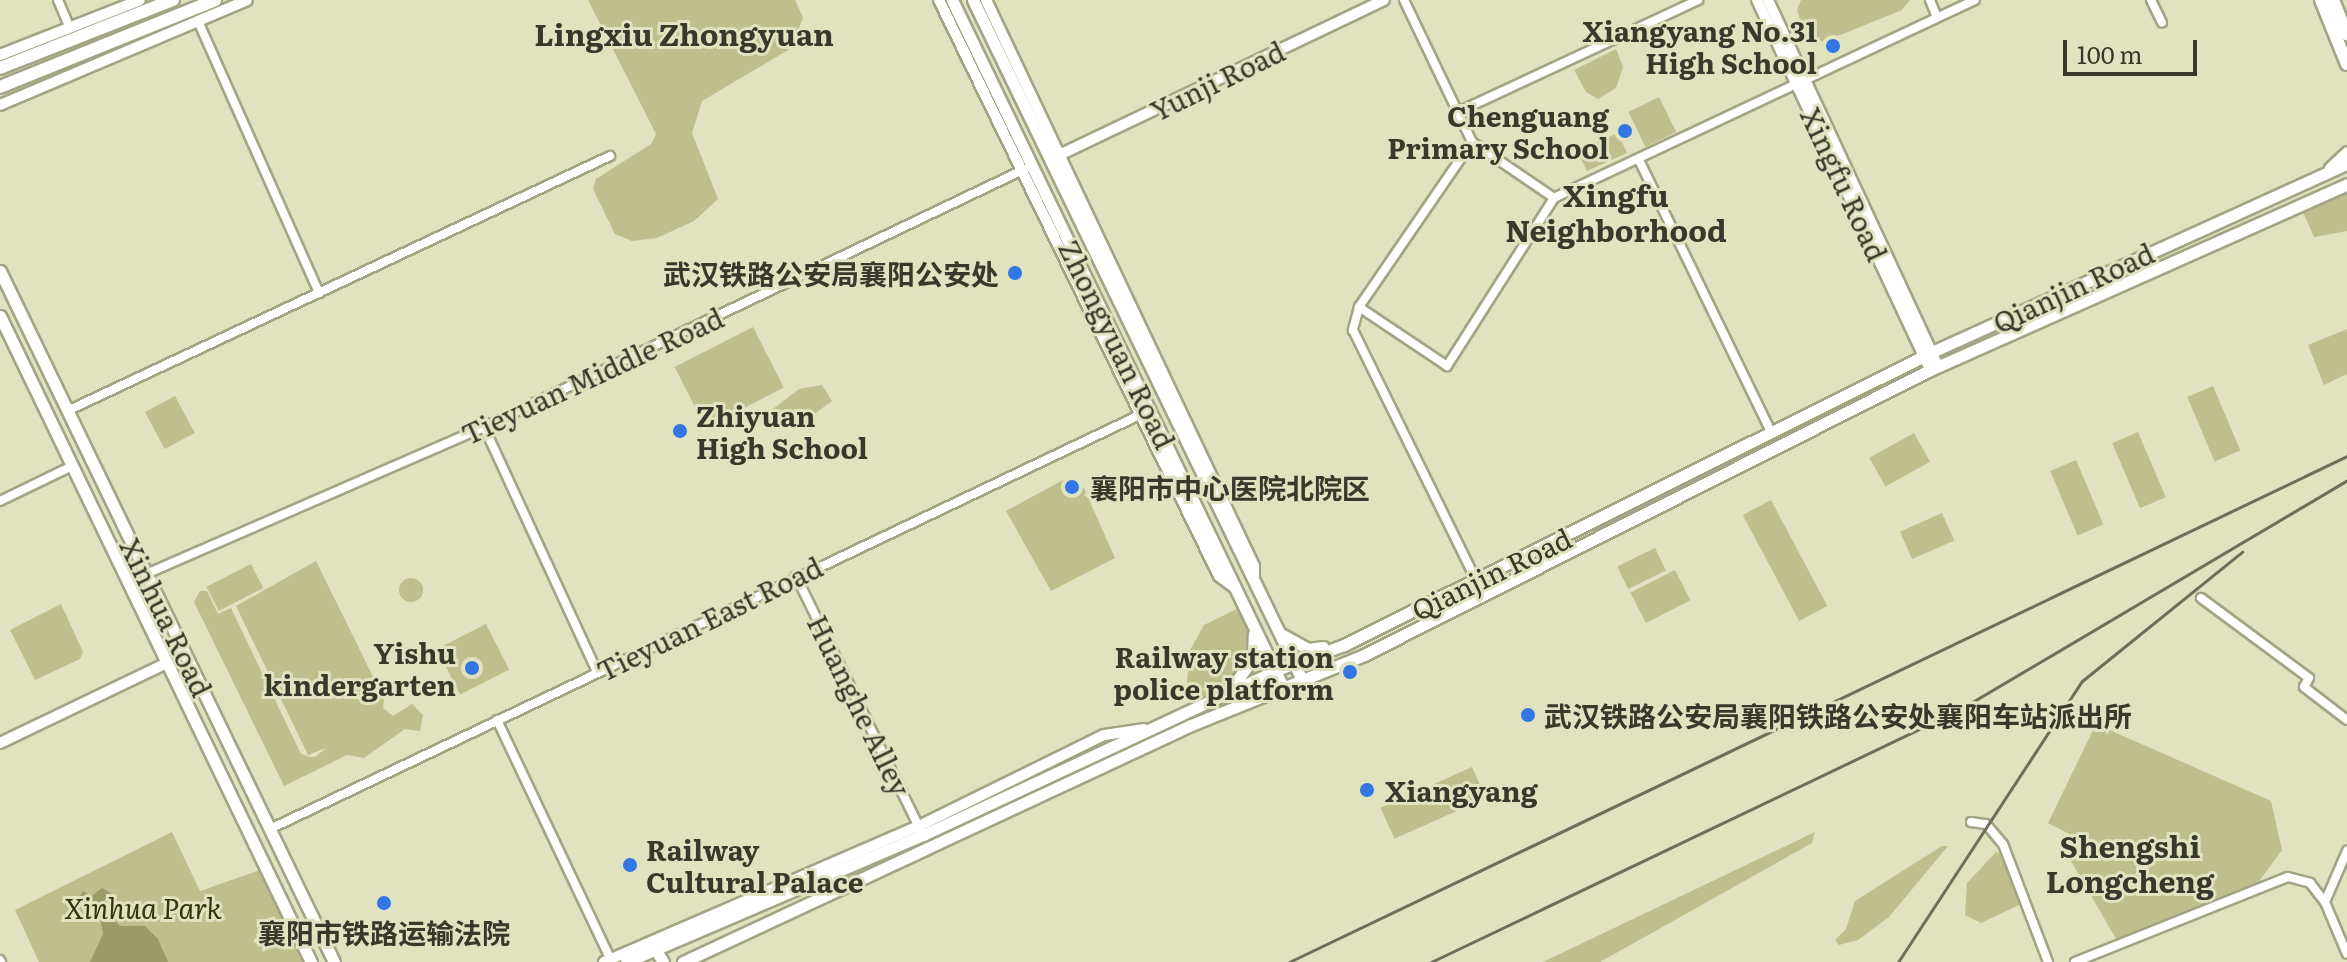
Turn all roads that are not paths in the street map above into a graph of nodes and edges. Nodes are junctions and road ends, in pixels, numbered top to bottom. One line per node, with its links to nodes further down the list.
1 (58, 0): 23 (street)
2 (140, 0): 23 (street)
3 (173, 0): 25 (main road)
4 (215, 0): 20 (main road)
5 (247, 0): 20 (street)
6 (939, 0): 39 (street)
7 (952, 0): 39 (main road, Zhongyuan Road)
8 (973, 0): 36 (main road, Zhongyuan Road)
9 (986, 0): 36 (street)
10 (1384, 0): 36 (street, Yunji Road)
11 (1404, 0): 32 (street)
12 (1698, 0): 32 (street)
13 (1757, 0): 28 (street, Xingfu Road)
14 (1768, 0): 28 (street, Xingfu Road)
15 (1930, 0): 21 (street)
16 (1975, 0): 21 (street)
17 (2151, 0): 22 (street)
18 (2321, 0): 26 (main road)
19 (2333, 0): 24 (main road)
20 (196, 15): 27 (main road); 31 (street); 44 (street)
21 (1937, 17): 28 (street)
22 (2162, 23)
23 (70, 28): 25 (street)
24 (2347, 34)
25 (2, 64)
26 (2347, 64)
27 (15, 82): 29 (main road); 30 (main road)
28 (1802, 83): 37 (street); 47 (street, Xingfu Road)
29 (0, 87)
30 (0, 95)
31 (0, 105)
32 (1458, 112): 33 (street)
33 (1472, 142): 42 (street); 45 (street)
34 (2347, 152): 40 (main road)
35 (610, 156): 44 (street)
36 (1055, 157): 61 (main road, Zhongyuan Road)
37 (1640, 162): 42 (street); 52 (street)
38 (2347, 164): 40 (main road, Qianjin Road)
39 (1026, 168): 50 (main road, Zhongyuan Road); 51 (street, Tieyuan Middle Road)
40 (2321, 176): 47 (main road, Qianjin Road)
41 (2347, 187): 48 (main road, Qianjin Road)
42 (1554, 198): 45 (street)
43 (0, 271): 49 (main road, Xinhua Road)
44 (319, 293): 49 (street)
45 (1359, 307): 57 (street)
46 (0, 316): 53 (main road, Xinhua Road)
47 (1928, 354): 48 (street, Xingfu Road); 52 (main road, Qianjin Road)
48 (1934, 368): 58 (main road, Qianjin Road)
49 (67, 411): 55 (main road, Xinhua Road)
50 (1146, 412): 56 (street, Tieyuan East Road); 60 (main road, Zhongyuan Road)
51 (484, 427): 55 (street, Tieyuan Middle Road); 66 (street)
52 (1772, 434): 57 (main road, Qianjin Road)
53 (72, 466): 54 (street); 63 (main road, Xinhua Road)
54 (0, 501)
55 (146, 574): 74 (main road, Xinhua Road)
56 (796, 576): 66 (street, Tieyuan East Road); 75 (street, Huanghe Alley)
57 (1476, 580): 58 (street); 62 (main road, Qianjin Road)
58 (1484, 596): 67 (main road, Qianjin Road)
59 (2201, 598): 71 (street)
60 (1254, 629): 65 (main road, Zhongyuan Road); 69 (main road)
61 (1279, 633): 62 (main road); 64 (main road, Zhongyuan Road)
62 (1344, 645): 64 (main road, Qianjin Road)
63 (167, 663): 72 (street); 82 (main road, Xinhua Road)
64 (1294, 663): 65 (main road, Qianjin Road); 67 (main road, Zhongyuan Road)
65 (1274, 671): 68 (main road, Zhongyuan Road); 69 (main road, Qianjin Road)
66 (597, 672): 70 (street, Tieyuan East Road)
67 (1302, 680): 68 (main road, Qianjin Road)
68 (1283, 687): 86 (main road, Qianjin Road)
69 (1210, 699): 75 (main road, Qianjin Road)
70 (497, 720): 74 (street, Tieyuan East Road); 81 (street)
71 (2347, 720)
72 (0, 743)
73 (1971, 822): 87 (street)
74 (270, 829): 83 (main road, Xinhua Road)
75 (921, 830): 78 (main road, Qianjin Road); 81 (street)
76 (2347, 851): 77 (street)
77 (2325, 902): 80 (street); 88 (street)
78 (672, 941): 79 (main road, Qianjin Road); 86 (main road)
79 (655, 949): 84 (main road, Qianjin Road); 85 (main road)
80 (2347, 954)
81 (609, 961)
82 (311, 962)
83 (334, 962)
84 (626, 962)
85 (663, 962)
86 (682, 962)
87 (2048, 962)
88 (2075, 962)

